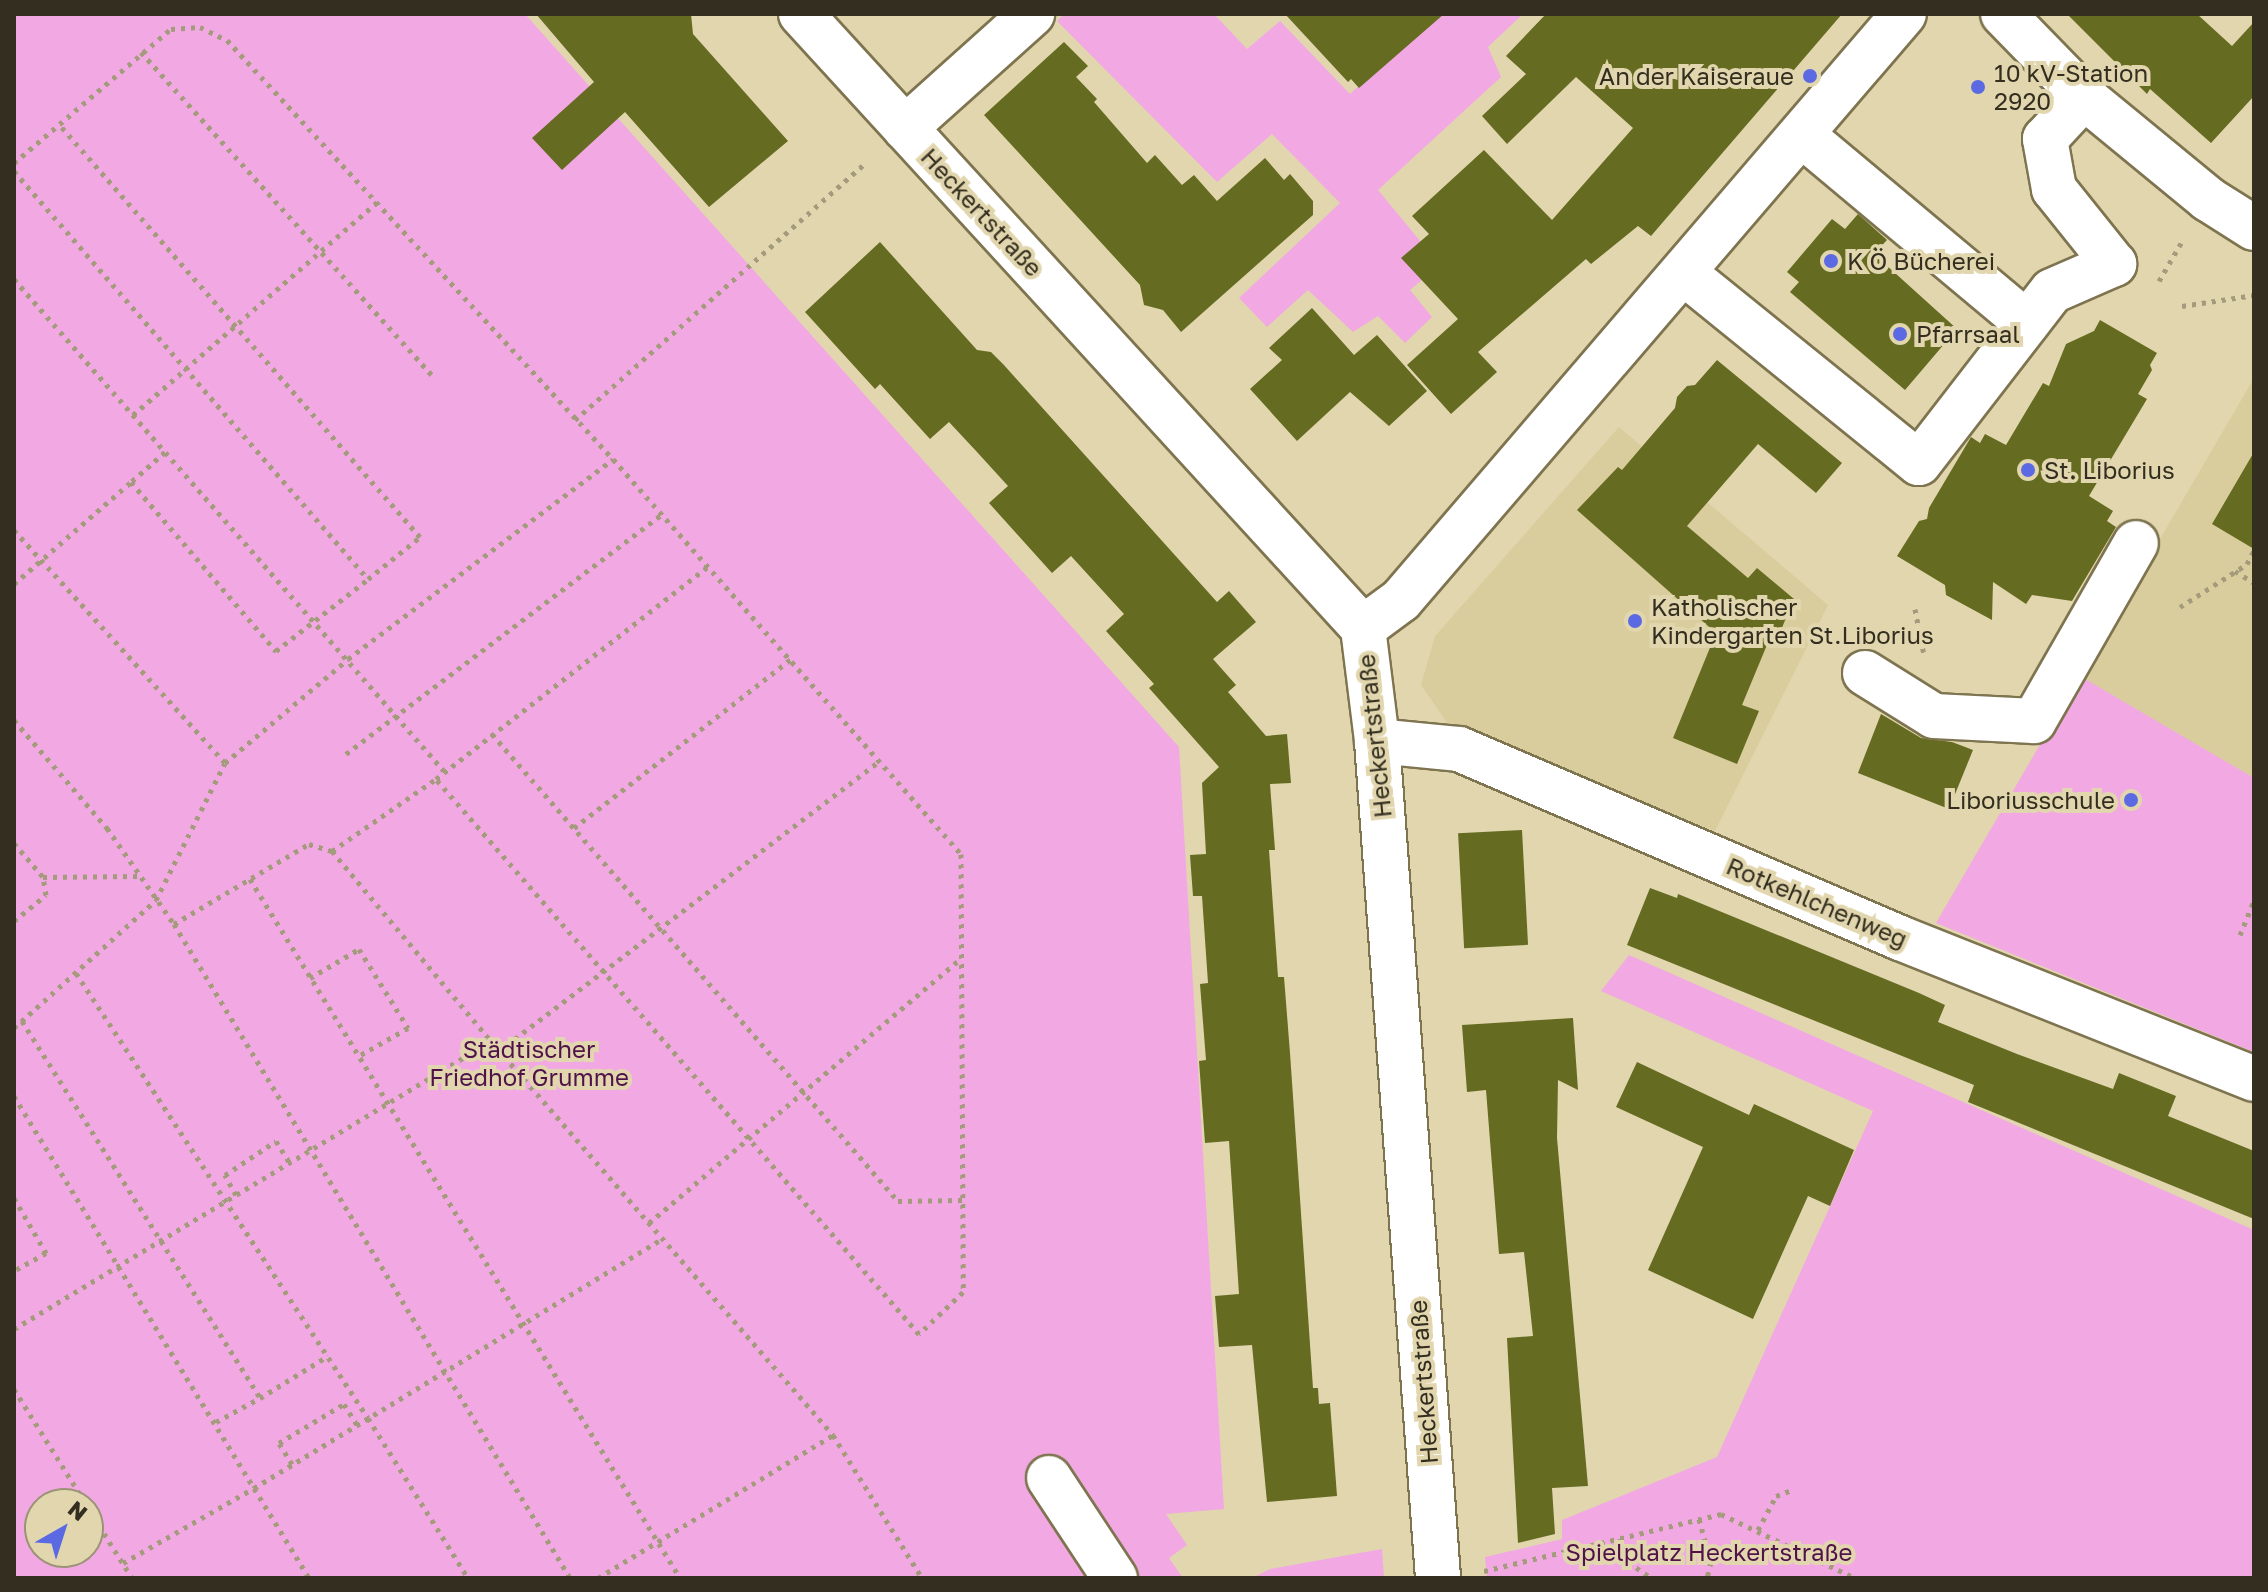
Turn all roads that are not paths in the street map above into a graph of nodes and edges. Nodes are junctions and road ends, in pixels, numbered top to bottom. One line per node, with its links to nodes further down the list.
1 (801, 14): 6 (street, Heckertstraße)
2 (1032, 14): 6 (street)
3 (1904, 14): 7 (street)
4 (2003, 14): 5 (street)
5 (2084, 97): 8 (street); 10 (street)
6 (905, 128): 12 (street, Heckertstraße)
7 (1802, 135): 9 (street); 10 (street)
8 (2254, 228)
9 (1684, 273): 10 (street); 12 (street)
10 (2027, 323)
11 (2136, 543): 13 (street)
12 (1363, 628): 14 (street, Heckertstraße)
13 (1865, 673)
14 (1377, 741): 15 (street, Rotkehlchenweg); 17 (street, Heckertstraße)
15 (2254, 1079)
16 (1049, 1478): 18 (street)
17 (1454, 1576)
18 (1115, 1578)

